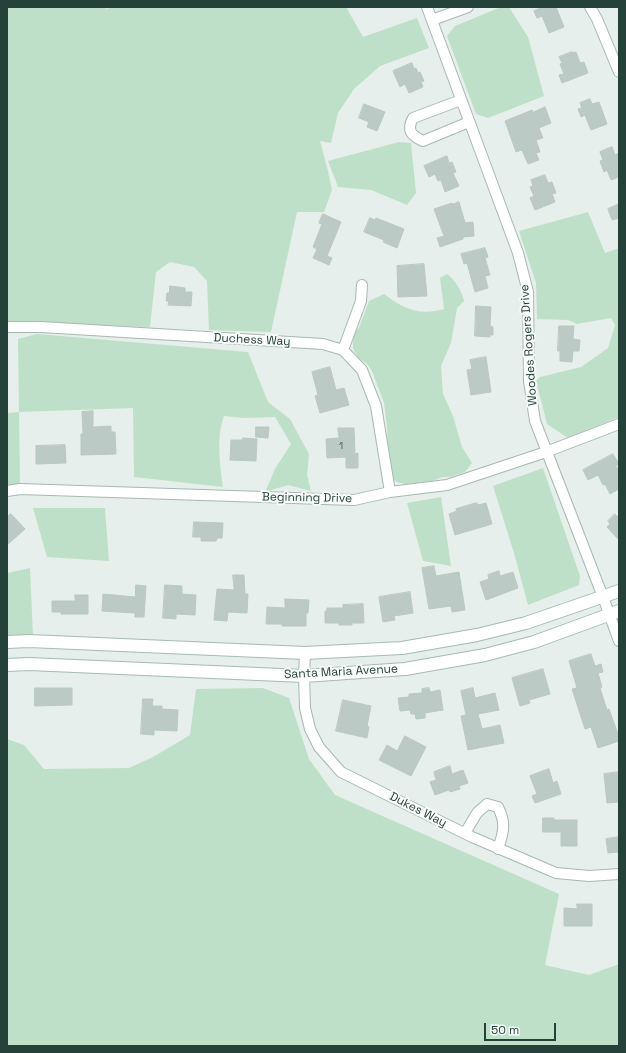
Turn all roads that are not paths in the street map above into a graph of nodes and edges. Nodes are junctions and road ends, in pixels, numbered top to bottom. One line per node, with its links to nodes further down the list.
1 (427, 7): 4 (street, Woodes Rogers Drive)
2 (468, 7): 4 (street)
3 (590, 7): 5 (street)
4 (432, 20): 6 (street, Woodes Rogers Drive)
5 (619, 72)
6 (461, 100): 7 (street, Woodes Rogers Drive); 7 (street)
7 (469, 122): 12 (street, Woodes Rogers Drive)
8 (362, 285): 10 (street)
9 (7, 327): 10 (street, Duchess Way)
10 (343, 350): 14 (street, Duchess Way)
11 (619, 424): 12 (street, Beginning Drive)
12 (546, 452): 14 (street, Beginning Drive); 16 (street, Woodes Rogers Drive)
13 (7, 491): 14 (street, Beginning Drive)
14 (390, 492)
15 (619, 591): 16 (street, Santa Maria Avenue)
16 (603, 597): 17 (street, Woodes Rogers Drive); 20 (street, Santa Maria Avenue)
17 (614, 613): 18 (street, Woodes Rogers Drive); 22 (street, Santa Maria Avenue)
18 (619, 641)
19 (7, 642): 20 (street, Santa Maria Avenue)
20 (305, 653): 22 (street, Dukes Way)
21 (7, 665): 22 (street, Santa Maria Avenue)
22 (304, 676): 23 (street, Dukes Way)
23 (465, 833): 24 (street, Dukes Way); 24 (street)
24 (498, 849): 25 (street, Dukes Way)
25 (619, 874)

